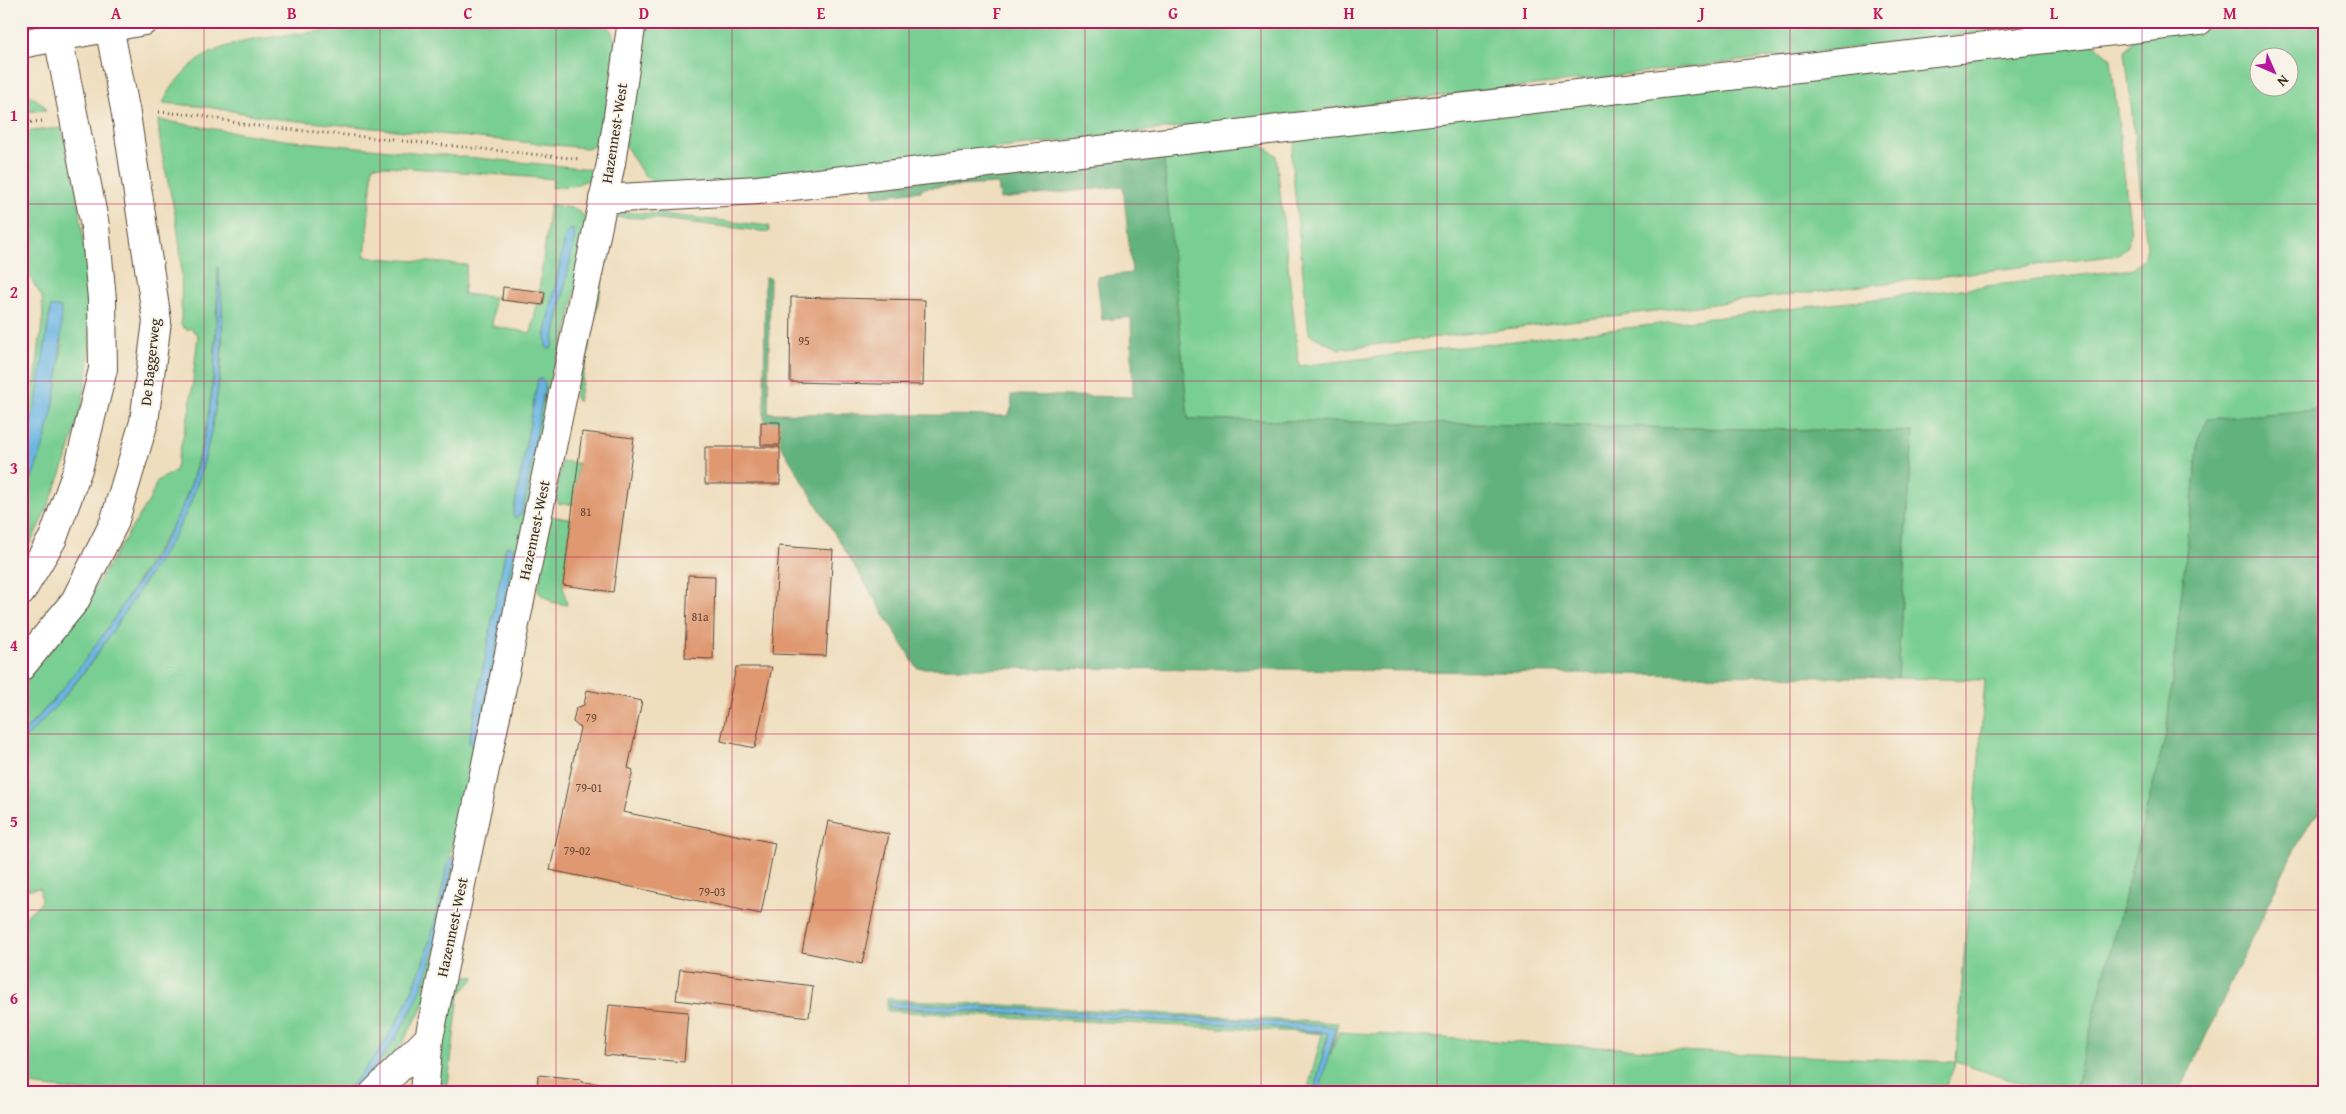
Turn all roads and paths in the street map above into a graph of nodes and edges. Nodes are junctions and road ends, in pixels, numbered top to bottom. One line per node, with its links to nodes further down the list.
1 (144, 21): 4 (street)
2 (632, 21): 10 (street, Hazennest-West)
3 (2199, 21): 11 (street)
4 (108, 24): 5 (street); 7 (street, De Baggerweg)
5 (56, 29): 6 (street); 8 (street)
6 (21, 44)
7 (126, 114): 10 (path); 13 (street, De Baggerweg)
8 (72, 118): 9 (path); 12 (street)
9 (21, 123)
10 (611, 163): 11 (street, Hazennest-West)
11 (603, 199): 14 (street, Hazennest-West)
12 (21, 592)
13 (21, 667)
14 (429, 1038): 15 (street); 16 (street, Hazennest-West)
15 (374, 1093)
16 (424, 1093)

